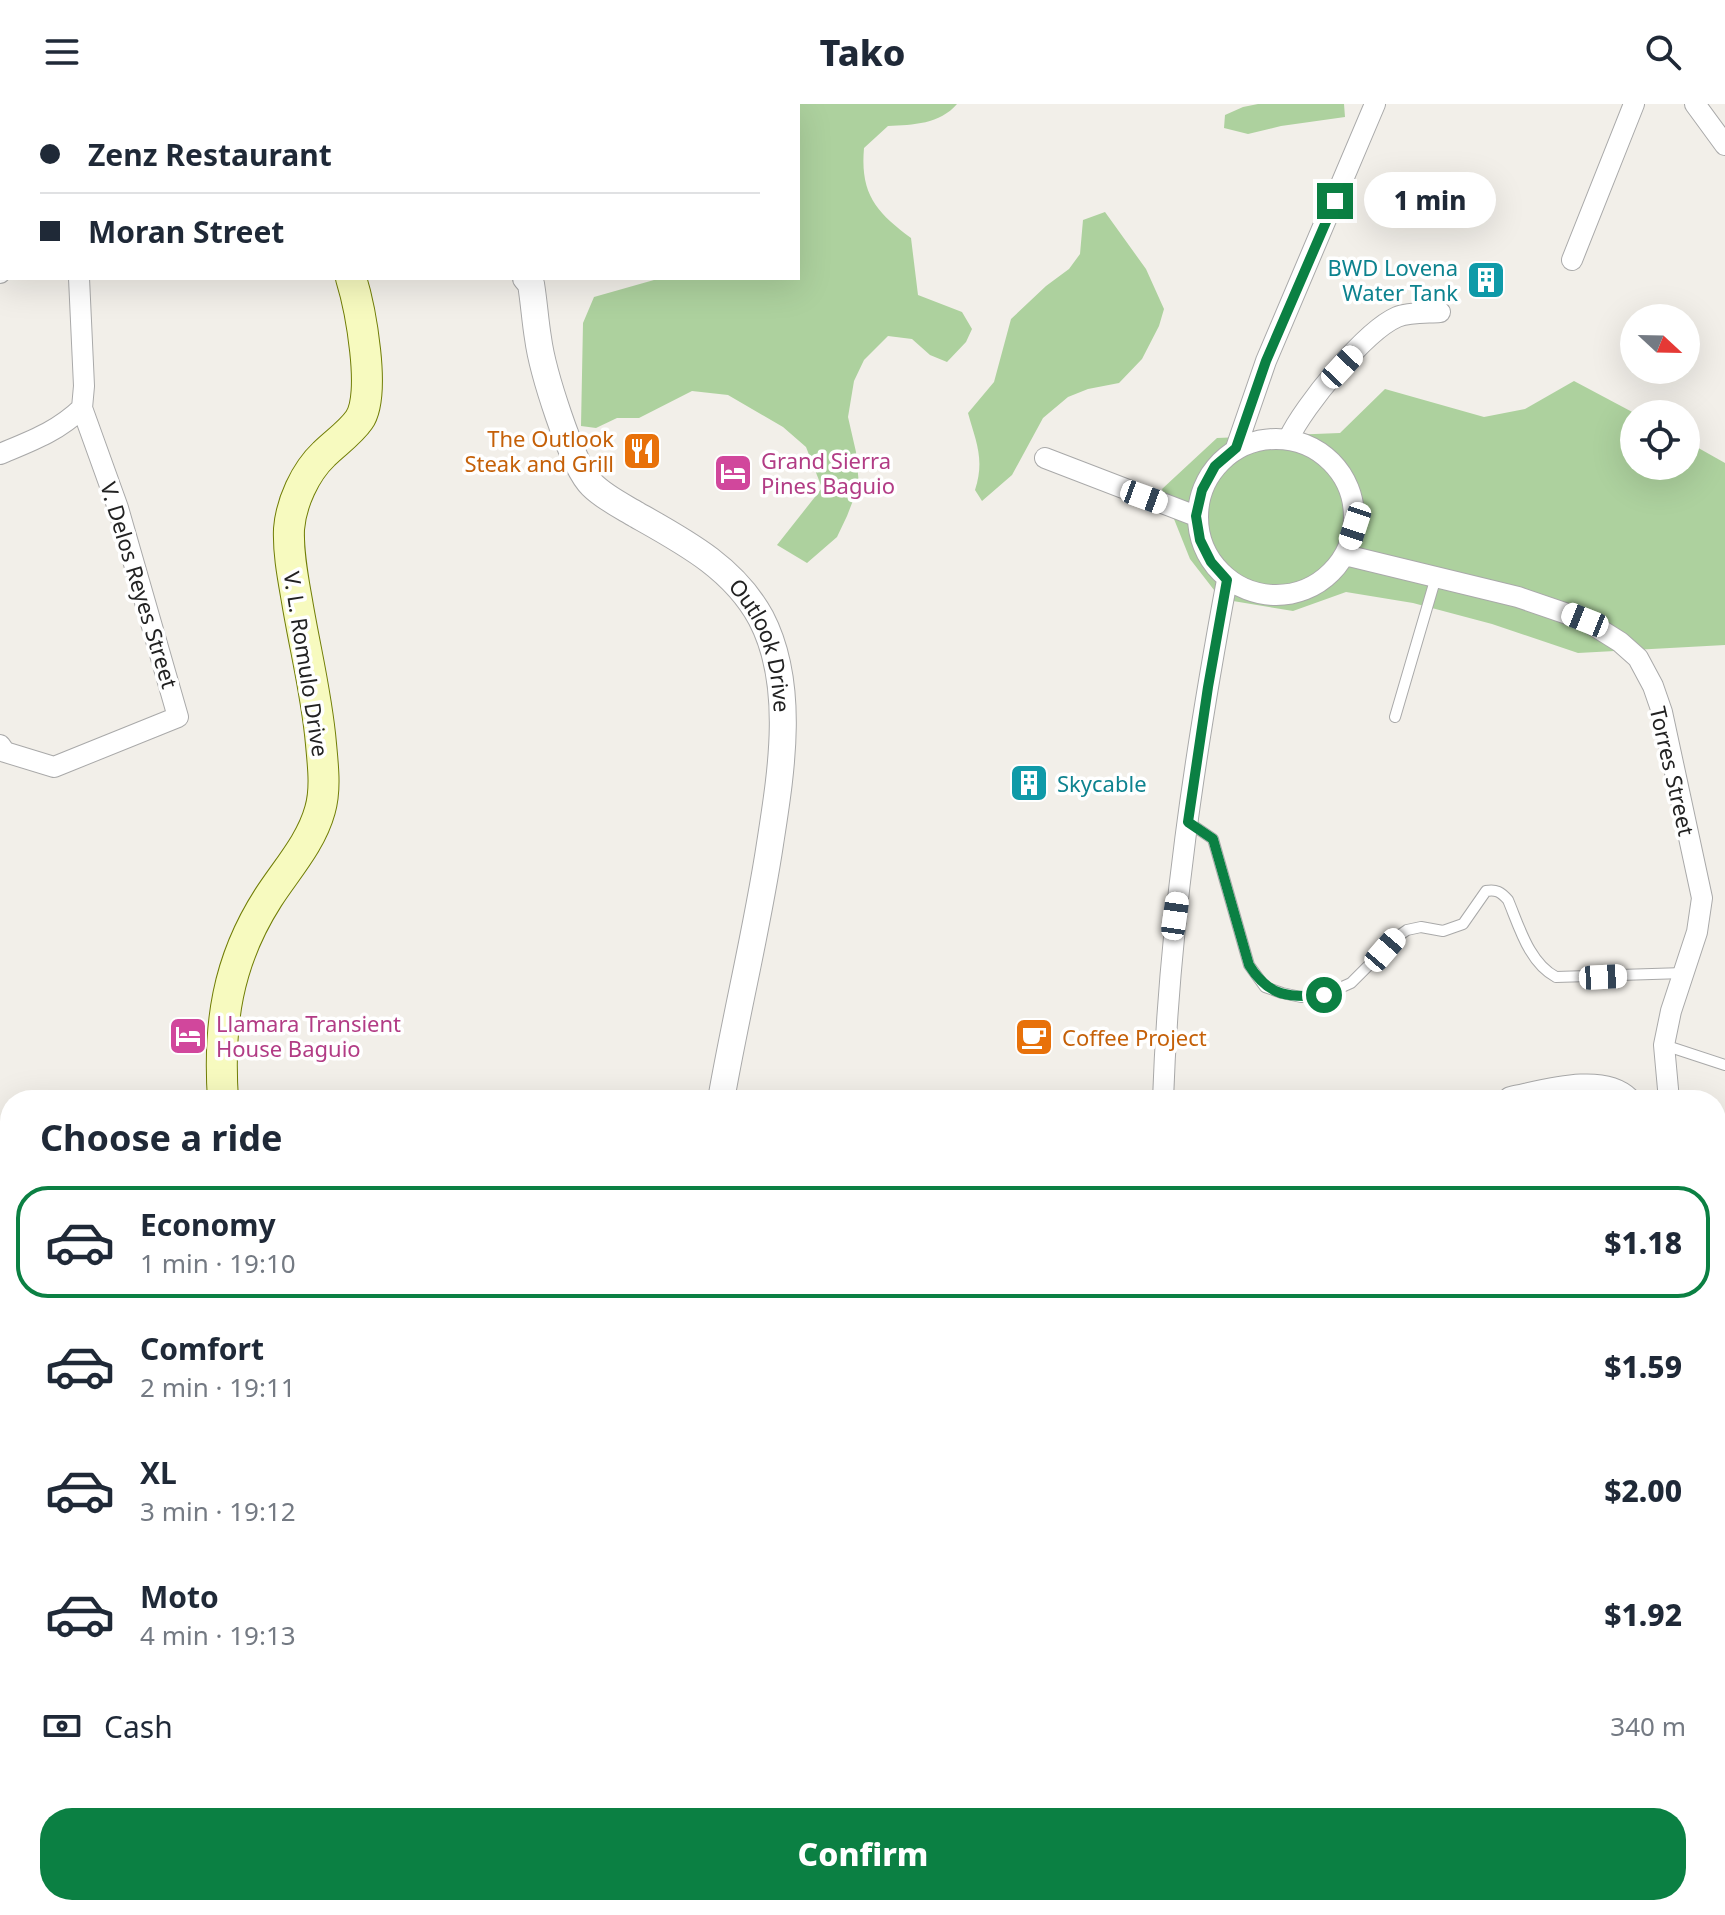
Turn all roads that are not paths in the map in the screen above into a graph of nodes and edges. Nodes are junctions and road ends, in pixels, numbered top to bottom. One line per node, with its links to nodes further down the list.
1 (1375, 104): 12 (street)
2 (1634, 104): 5 (street)
3 (1695, 104): 4 (street)
4 (1725, 145)
5 (1572, 260)
6 (79, 280): 10 (street)
7 (351, 280): 25 (main road, V. L. Romulo Drive)
8 (531, 280): 26 (street, Outlook Drive)
9 (1440, 312): 11 (street)
10 (82, 408): 13 (street); 20 (street, V. Delos Reyes Street)
11 (1289, 438): 12 (street); 16 (street)
12 (1236, 448): 15 (street)
13 (0, 454)
14 (1045, 458): 15 (street)
15 (1196, 516): 18 (street)
16 (1345, 555): 17 (street, Torres Street); 18 (street)
17 (1436, 577): 19 (lane); 22 (street, Torres Street)
18 (1227, 580): 21 (street)
19 (1395, 717)
20 (0, 745)
21 (1188, 822): 22 (lane); 27 (street)
22 (1685, 973): 23 (street, Torres Street)
23 (1664, 1045): 24 (lane); 30 (street, Torres Street)
24 (1725, 1065)
25 (223, 1090)
26 (723, 1090)
27 (1163, 1090)
28 (1560, 1090): 29 (street)
29 (1612, 1090)
30 (1668, 1090)

